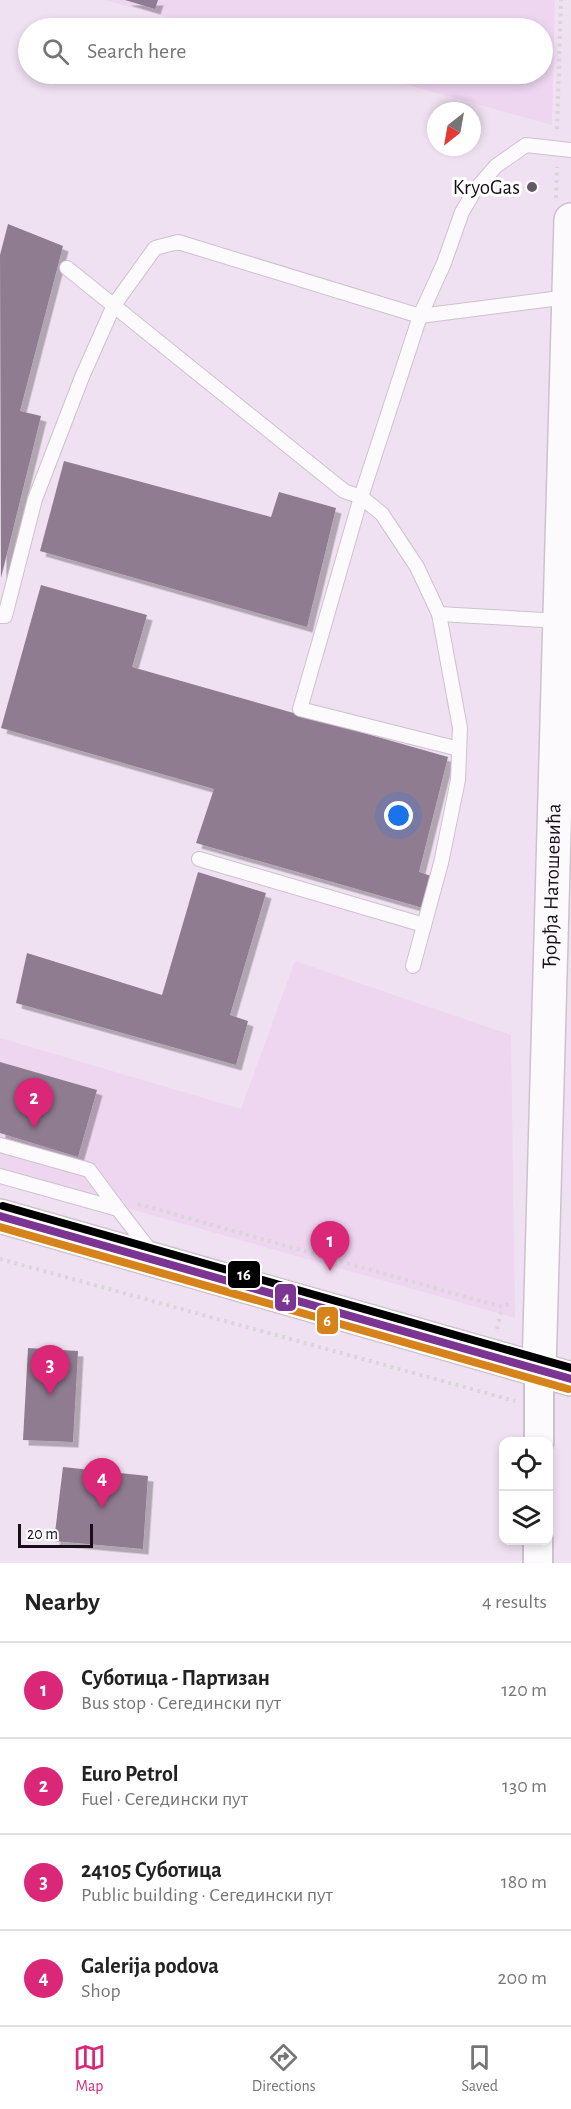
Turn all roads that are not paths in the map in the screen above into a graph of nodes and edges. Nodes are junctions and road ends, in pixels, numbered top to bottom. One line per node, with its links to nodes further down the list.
1 (571, 150): 6 (lane)
2 (571, 220): 4 (street, Ђорђа Натошевића)
3 (67, 268): 5 (lane)
4 (570, 290): 6 (lane); 8 (street, Ђорђа Натошевића)
5 (114, 305): 6 (lane); 7 (lane); 10 (lane)
6 (420, 316): 7 (lane)
7 (361, 497): 9 (lane); 12 (lane)
8 (564, 603): 9 (lane); 11 (street, Ђорђа Натошевића)
9 (439, 614): 12 (lane)
10 (0, 616)
11 (563, 744): 21 (street, Ђорђа Натошевића)
12 (459, 749): 14 (lane)
13 (199, 859): 14 (lane)
14 (424, 926): 15 (lane)
15 (413, 966)
16 (0, 1145): 18 (lane)
17 (0, 1176): 18 (lane)
18 (118, 1209): 20 (lane)
19 (1, 1221): 20 (street)
20 (159, 1262): 21 (street)
21 (539, 1370): 22 (street); 23 (street)
22 (571, 1379)
23 (539, 1437)
24 (538, 1545): 25 (street)
25 (538, 1563)

